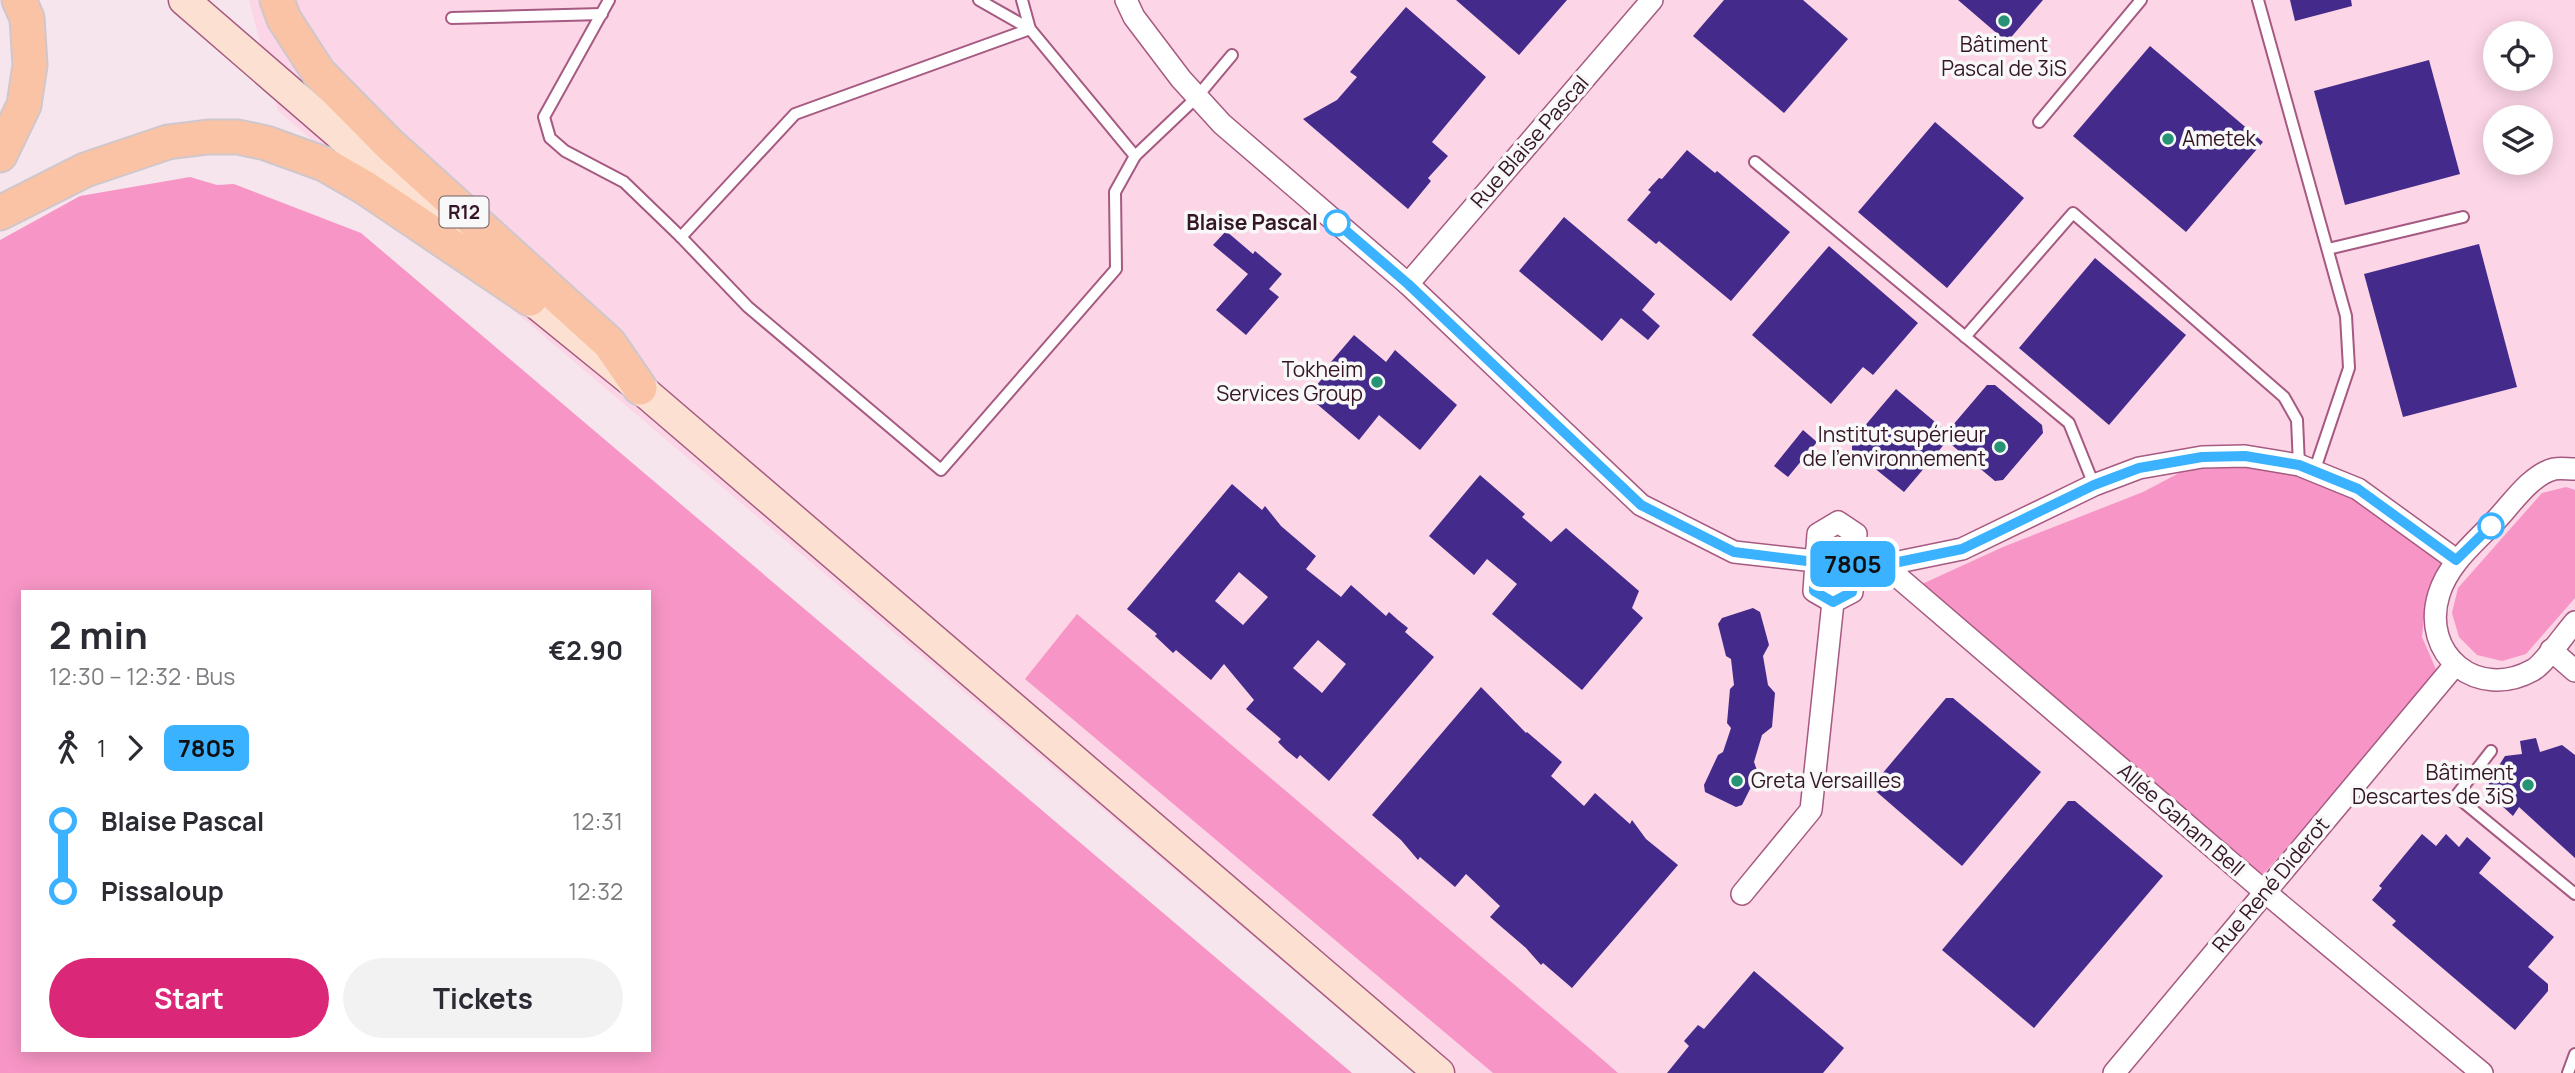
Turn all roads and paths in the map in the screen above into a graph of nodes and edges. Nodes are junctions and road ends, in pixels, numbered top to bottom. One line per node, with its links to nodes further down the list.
1 (19, 0): 17 (main road)
2 (184, 0): 25 (main road, R12)
3 (277, 0): 27 (main road, R12)
4 (609, 0): 11 (lane)
5 (979, 0): 13 (lane)
6 (1022, 0): 13 (lane)
7 (1126, 0): 15 (street)
8 (1652, 0): 24 (street, Rue Blaise Pascal)
9 (2141, 0): 16 (lane)
10 (2258, 0): 23 (lane)
11 (602, 14): 12 (lane); 22 (lane)
12 (452, 18)
13 (1030, 29): 18 (lane); 22 (lane)
14 (1232, 55): 15 (lane)
15 (1196, 98): 18 (lane); 24 (street)
16 (2039, 122)
17 (0, 155)
18 (1135, 156): 22 (lane)
19 (1755, 162): 26 (lane)
20 (0, 212): 25 (main road, R12)
21 (2463, 217): 23 (lane)
22 (681, 237)
23 (2328, 249): 28 (lane)
24 (1408, 284): 32 (street)
25 (530, 299): 27 (main road, R12)
26 (1965, 337): 28 (lane); 30 (lane)
27 (640, 388): 45 (main road, R12)
28 (2307, 468): 30 (street); 31 (street)
29 (2575, 469): 31 (street)
30 (2094, 485): 34 (street)
31 (2456, 560): 38 (street)
32 (1815, 562): 33 (street); 35 (street)
33 (1853, 564): 34 (street); 35 (street)
34 (1884, 565): 41 (street, Allée Gaham Bell)
35 (1833, 602): 42 (street)
36 (2575, 622): 37 (street)
37 (2551, 650): 38 (street); 39 (street)
38 (2455, 664): 41 (street, Rue René Diderot)
39 (2575, 671)
40 (2491, 751): 43 (lane)
41 (2265, 892): 46 (street, Rue René Diderot); 47 (street, Allée Gaham Bell)
42 (1742, 894)
43 (2575, 894)
44 (2575, 1054): 48 (lane)
45 (1439, 1073)
46 (2114, 1073)
47 (2482, 1073)
48 (2568, 1073)

